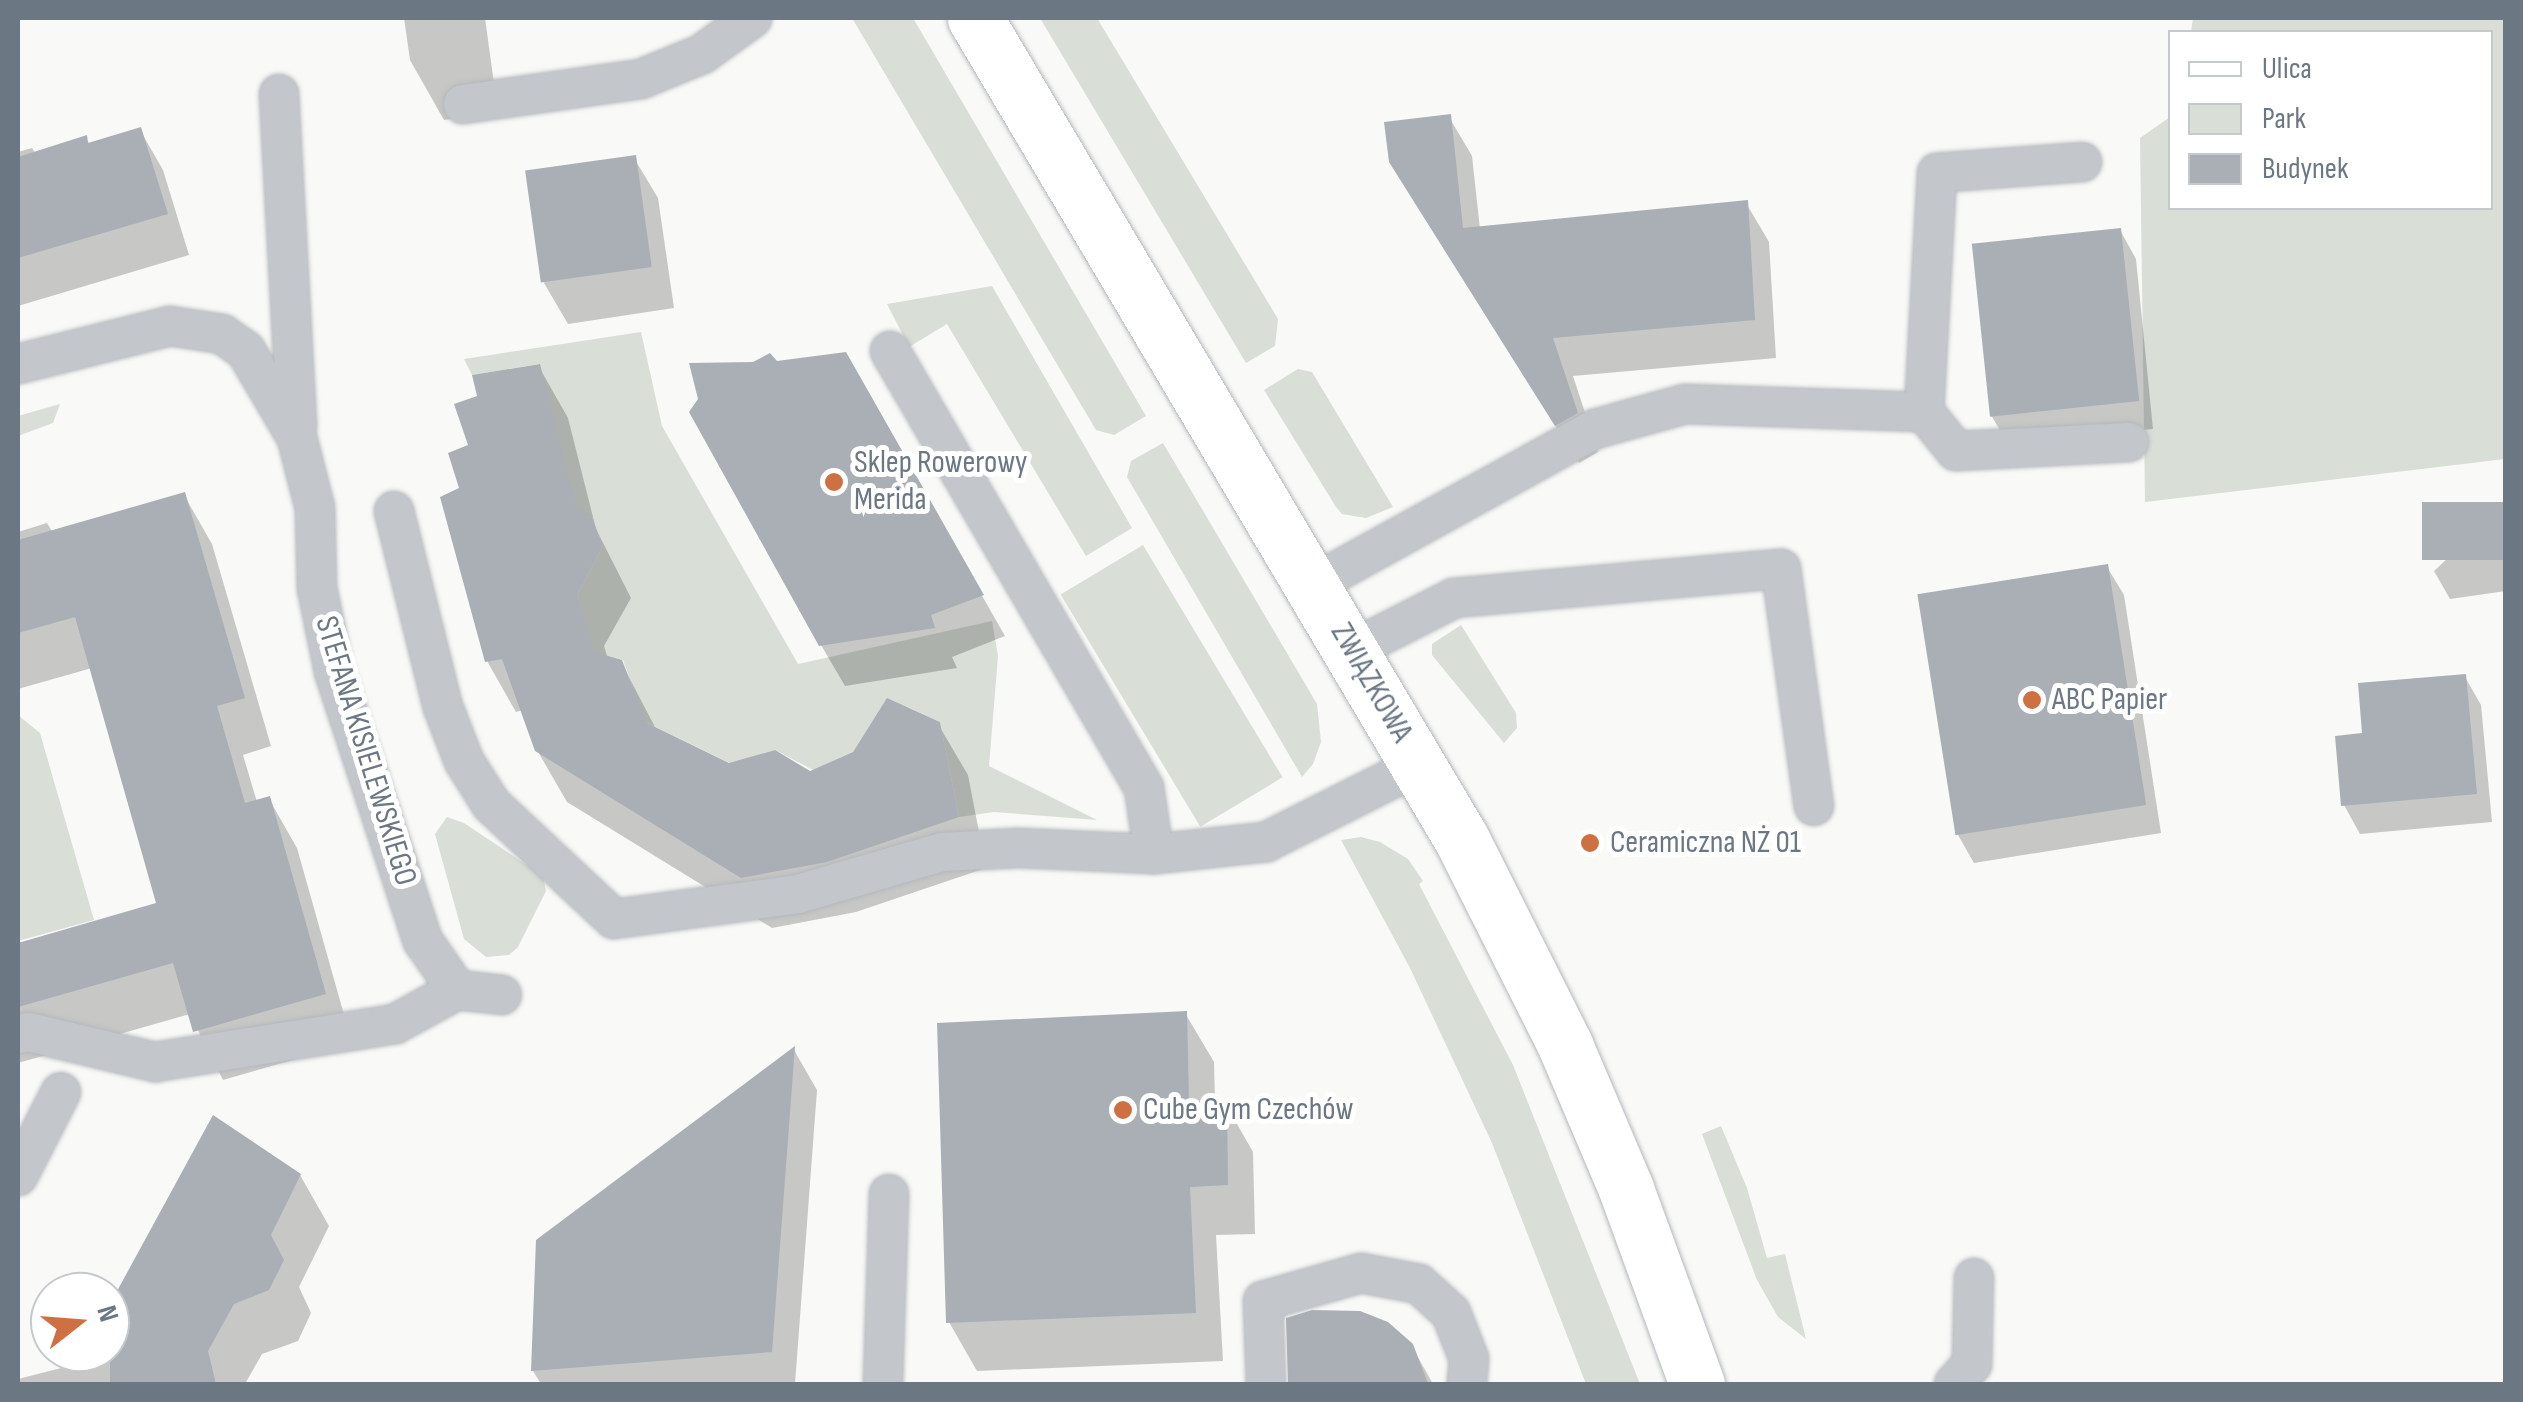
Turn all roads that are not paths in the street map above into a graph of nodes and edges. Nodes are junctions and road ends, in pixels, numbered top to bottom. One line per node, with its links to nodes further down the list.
1 (752, 18): 4 (lane)
2 (975, 18): 12 (street, ZWIĄZKOWA)
3 (279, 94): 9 (lane)
4 (462, 104)
5 (2082, 162): 8 (lane)
6 (890, 351): 16 (lane)
7 (18, 364): 9 (lane, STEFANA KISIELEWSKIEGO)
8 (1924, 412): 10 (lane); 12 (lane)
9 (297, 438): 17 (lane, STEFANA KISIELEWSKIEGO)
10 (2129, 442)
11 (394, 511): 16 (lane)
12 (1314, 584): 13 (street, ZWIĄZKOWA)
13 (1352, 650): 14 (street, ZWIĄZKOWA); 15 (lane)
14 (1419, 765): 16 (lane); 27 (street, ZWIĄZKOWA)
15 (1814, 806)
16 (1154, 854)
17 (457, 990): 18 (lane); 19 (lane)
18 (502, 995)
19 (18, 1034)
20 (61, 1092): 21 (lane)
21 (18, 1176)
22 (889, 1194): 24 (lane)
23 (1974, 1278): 28 (lane)
24 (882, 1384)
25 (1266, 1384): 26 (lane)
26 (1467, 1384)
27 (1697, 1384)
28 (1954, 1384)

